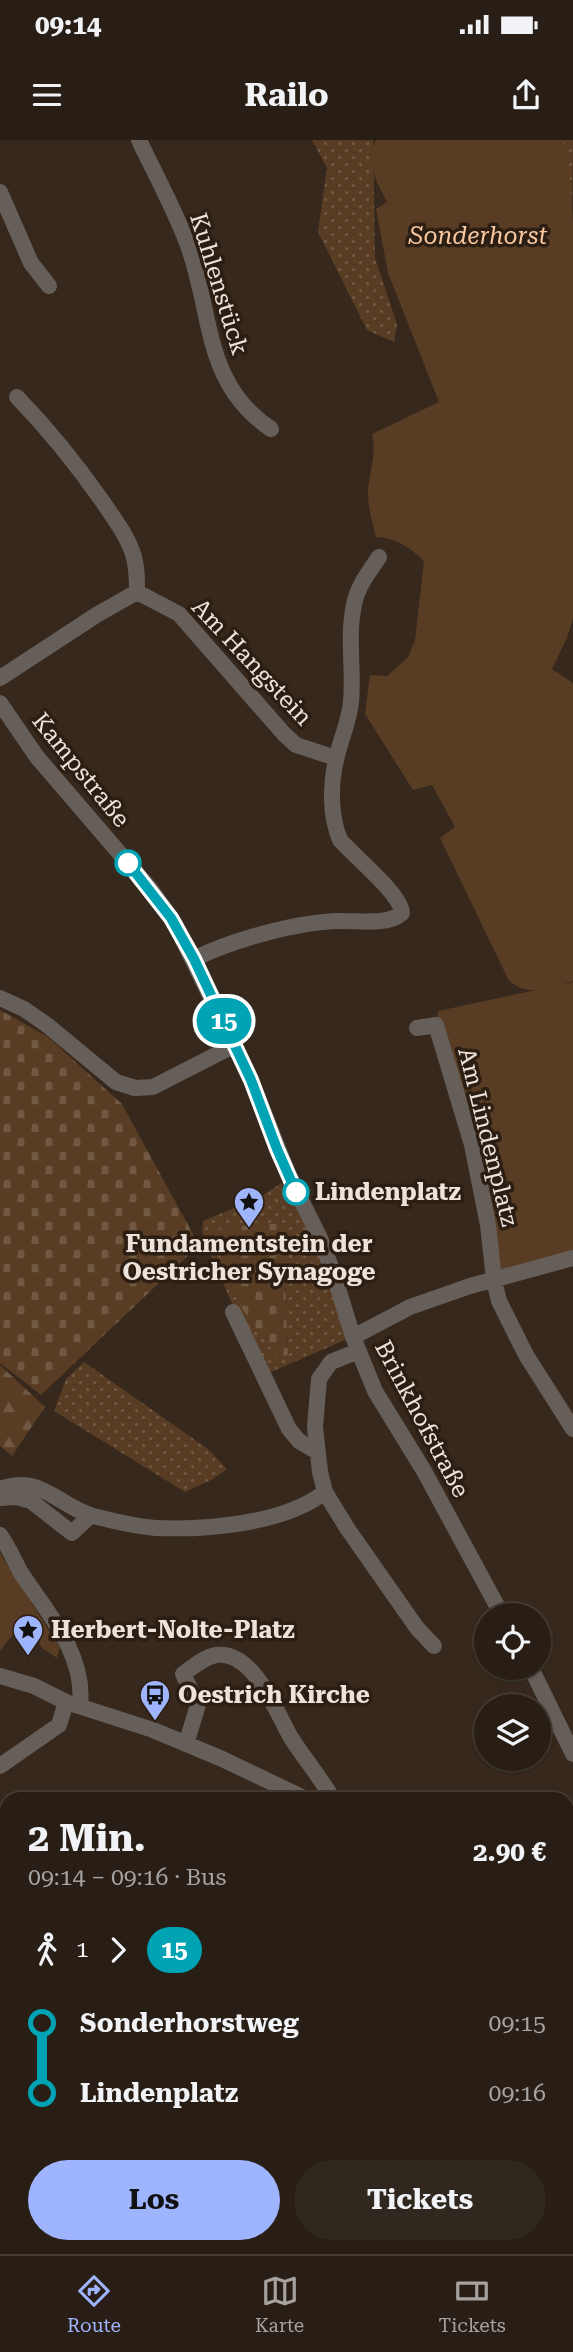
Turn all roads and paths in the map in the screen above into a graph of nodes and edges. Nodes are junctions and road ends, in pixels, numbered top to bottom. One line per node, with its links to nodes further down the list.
1 (139, 140): 5 (street, Kuhlenstück)
2 (0, 192): 3 (street)
3 (49, 286)
4 (17, 397): 7 (street)
5 (271, 429)
6 (379, 557): 10 (street)
7 (137, 592): 8 (street); 10 (street, Am Hangstein)
8 (0, 678)
9 (0, 702): 11 (street, Kampstraße)
10 (336, 758): 11 (street)
11 (194, 959): 14 (street, Kampstraße)
12 (0, 998): 14 (street)
13 (417, 1028): 16 (street, Am Lindenplatz)
14 (235, 1045): 18 (street, Brinkhofstraße)
15 (573, 1258): 16 (street)
16 (494, 1280): 18 (street); 19 (street)
17 (233, 1312): 20 (street)
18 (355, 1344): 20 (street); 26 (street, Brinkhofstraße)
19 (573, 1429)
20 (316, 1451): 22 (street)
21 (0, 1489): 24 (street)
22 (326, 1492): 24 (street); 27 (street)
23 (0, 1498): 24 (street)
24 (90, 1515)
25 (0, 1535): 30 (street)
26 (496, 1603)
27 (434, 1646)
28 (0, 1676): 30 (street)
29 (537, 1680): 32 (street)
30 (73, 1703): 31 (street); 33 (street)
31 (186, 1744): 34 (street); 35 (street)
32 (573, 1754)
33 (0, 1766)
34 (291, 1792)
35 (328, 1792)

